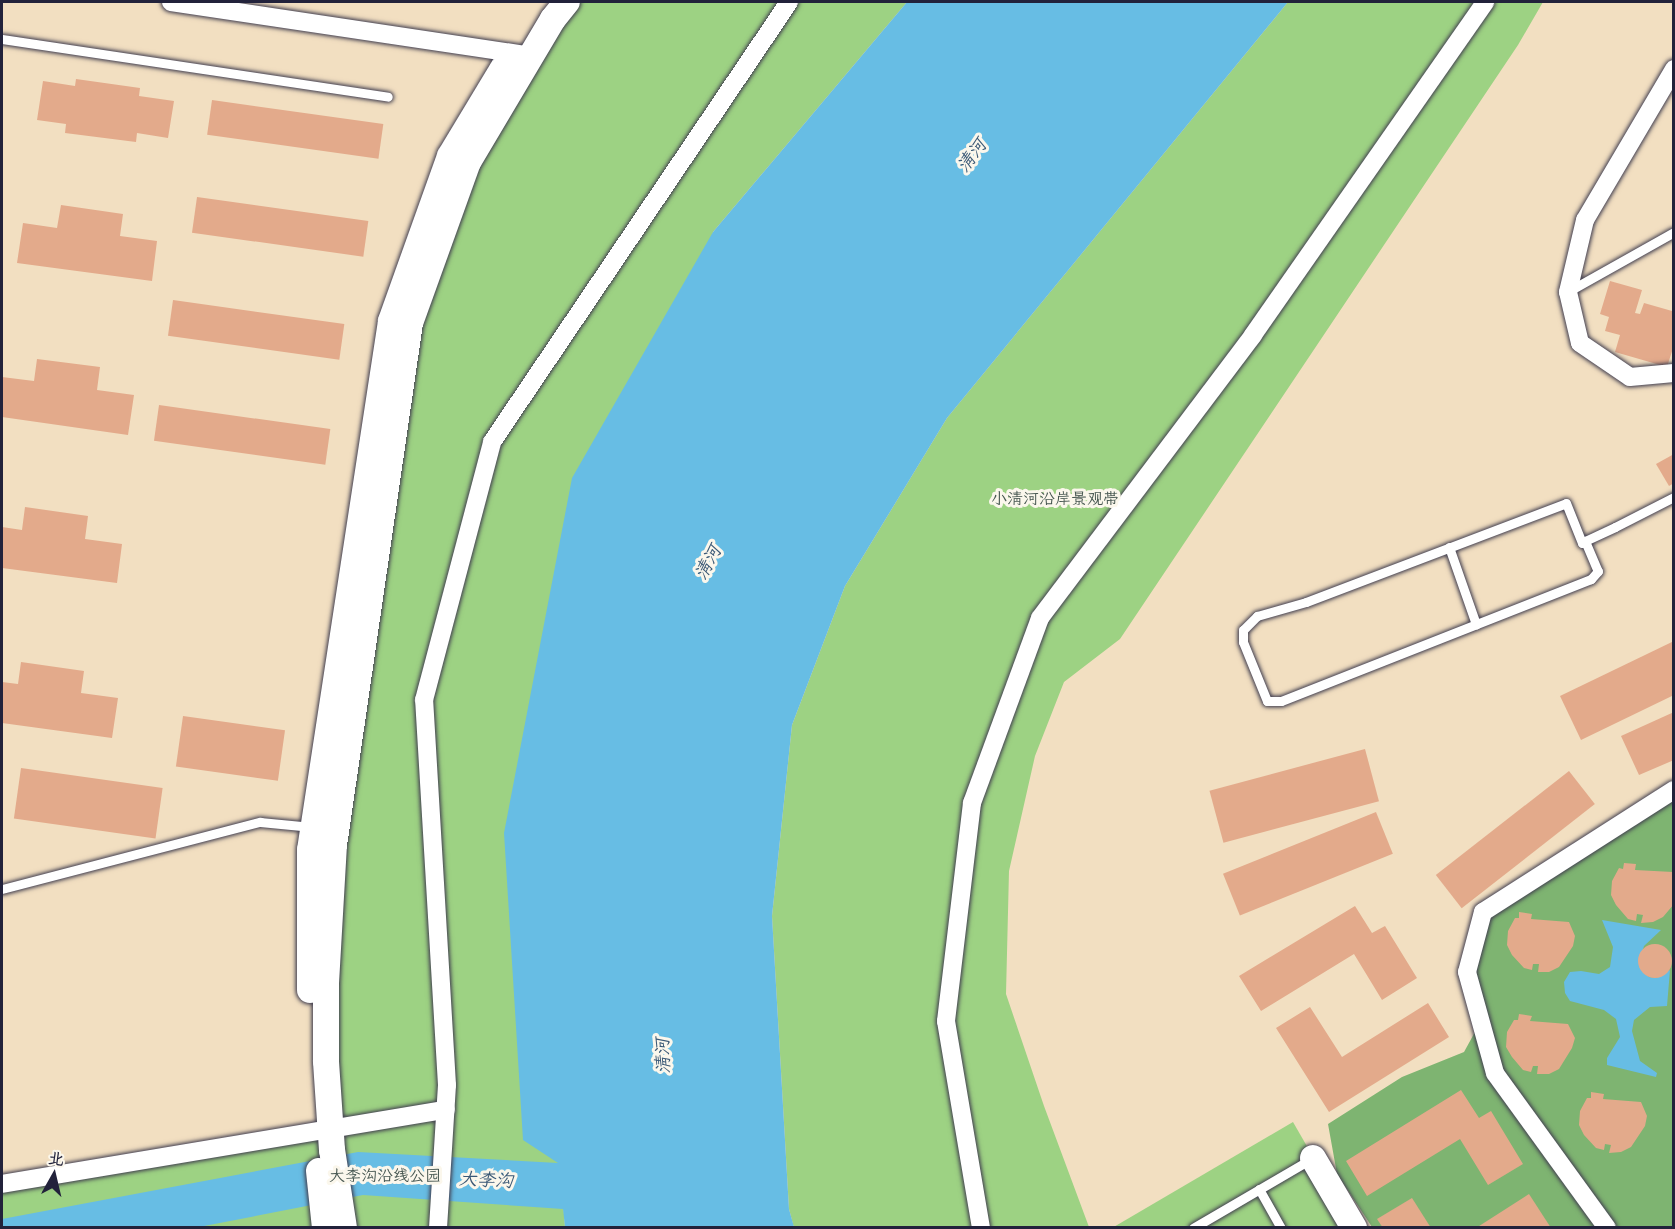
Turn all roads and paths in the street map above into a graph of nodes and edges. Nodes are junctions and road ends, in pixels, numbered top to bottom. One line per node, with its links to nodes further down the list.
1 (171, 2): 7 (street)
2 (544, 2): 7 (main road)
3 (567, 2): 7 (main road)
4 (789, 2): 20 (street)
5 (1485, 2): 29 (street)
6 (2, 39): 9 (lane)
7 (522, 54): 18 (main road); 21 (main road)
8 (1674, 69): 11 (street)
9 (388, 97)
10 (1674, 232): 11 (lane)
11 (1568, 292): 12 (street)
12 (1674, 373)
13 (1674, 497): 14 (lane)
14 (1585, 541): 15 (lane); 16 (lane)
15 (1449, 548): 16 (lane); 16 (lane)
16 (1476, 624)
17 (1674, 790): 33 (street)
18 (314, 827): 19 (lane); 21 (main road)
19 (2, 890)
20 (445, 1116): 21 (street); 25 (street)
21 (323, 1140): 23 (street); 27 (main road); 28 (main road)
22 (1312, 1158): 24 (lane); 32 (main road)
23 (2, 1184)
24 (1259, 1189): 26 (lane); 31 (lane)
25 (438, 1219)
26 (1207, 1224): 30 (lane)
27 (325, 1227)
28 (344, 1227)
29 (981, 1227)
30 (1193, 1227)
31 (1281, 1227)
32 (1354, 1227)
33 (1607, 1227)

